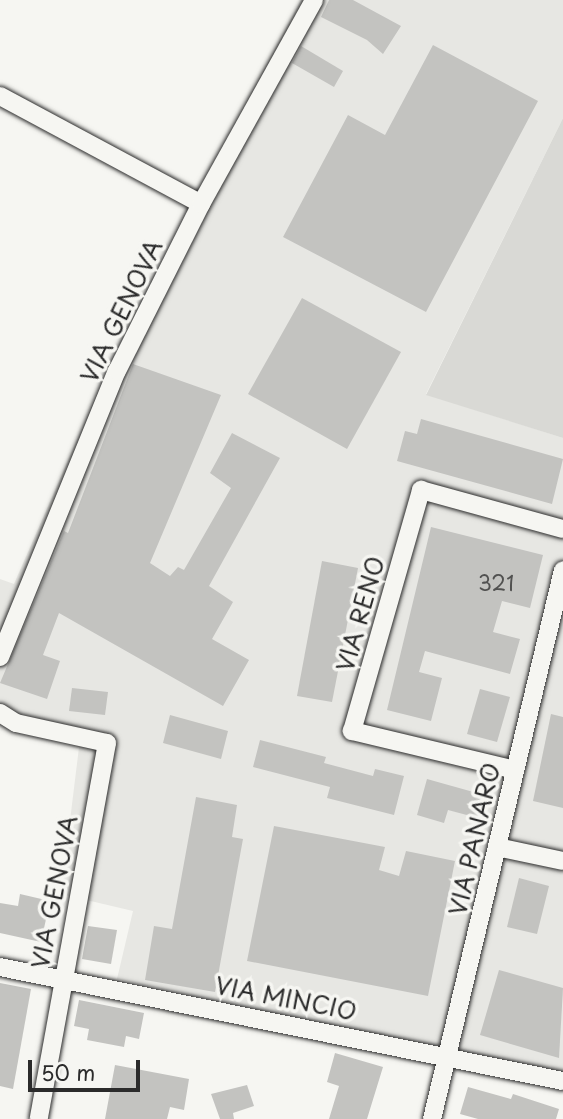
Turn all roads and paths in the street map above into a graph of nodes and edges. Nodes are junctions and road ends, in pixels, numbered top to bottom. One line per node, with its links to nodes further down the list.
1 (314, 0): 3 (street, VIA GENOVA)
2 (0, 96): 3 (street)
3 (201, 204): 6 (street, VIA GENOVA)
4 (563, 529): 8 (street, VIA RENO)
5 (563, 570): 8 (street, VIA PANARO)
6 (0, 657)
7 (0, 713): 12 (street, VIA GENOVA)
8 (515, 771): 9 (street, VIA PANARO)
9 (497, 847): 10 (street); 13 (street, VIA PANARO)
10 (563, 861)
11 (0, 967): 12 (street, VIA MINCIO)
12 (62, 981): 13 (street, VIA MINCIO); 15 (street, VIA GENOVA)
13 (450, 1055): 14 (street, VIA MINCIO); 16 (street, VIA PANARO)
14 (563, 1081)
15 (39, 1119)
16 (432, 1119)

